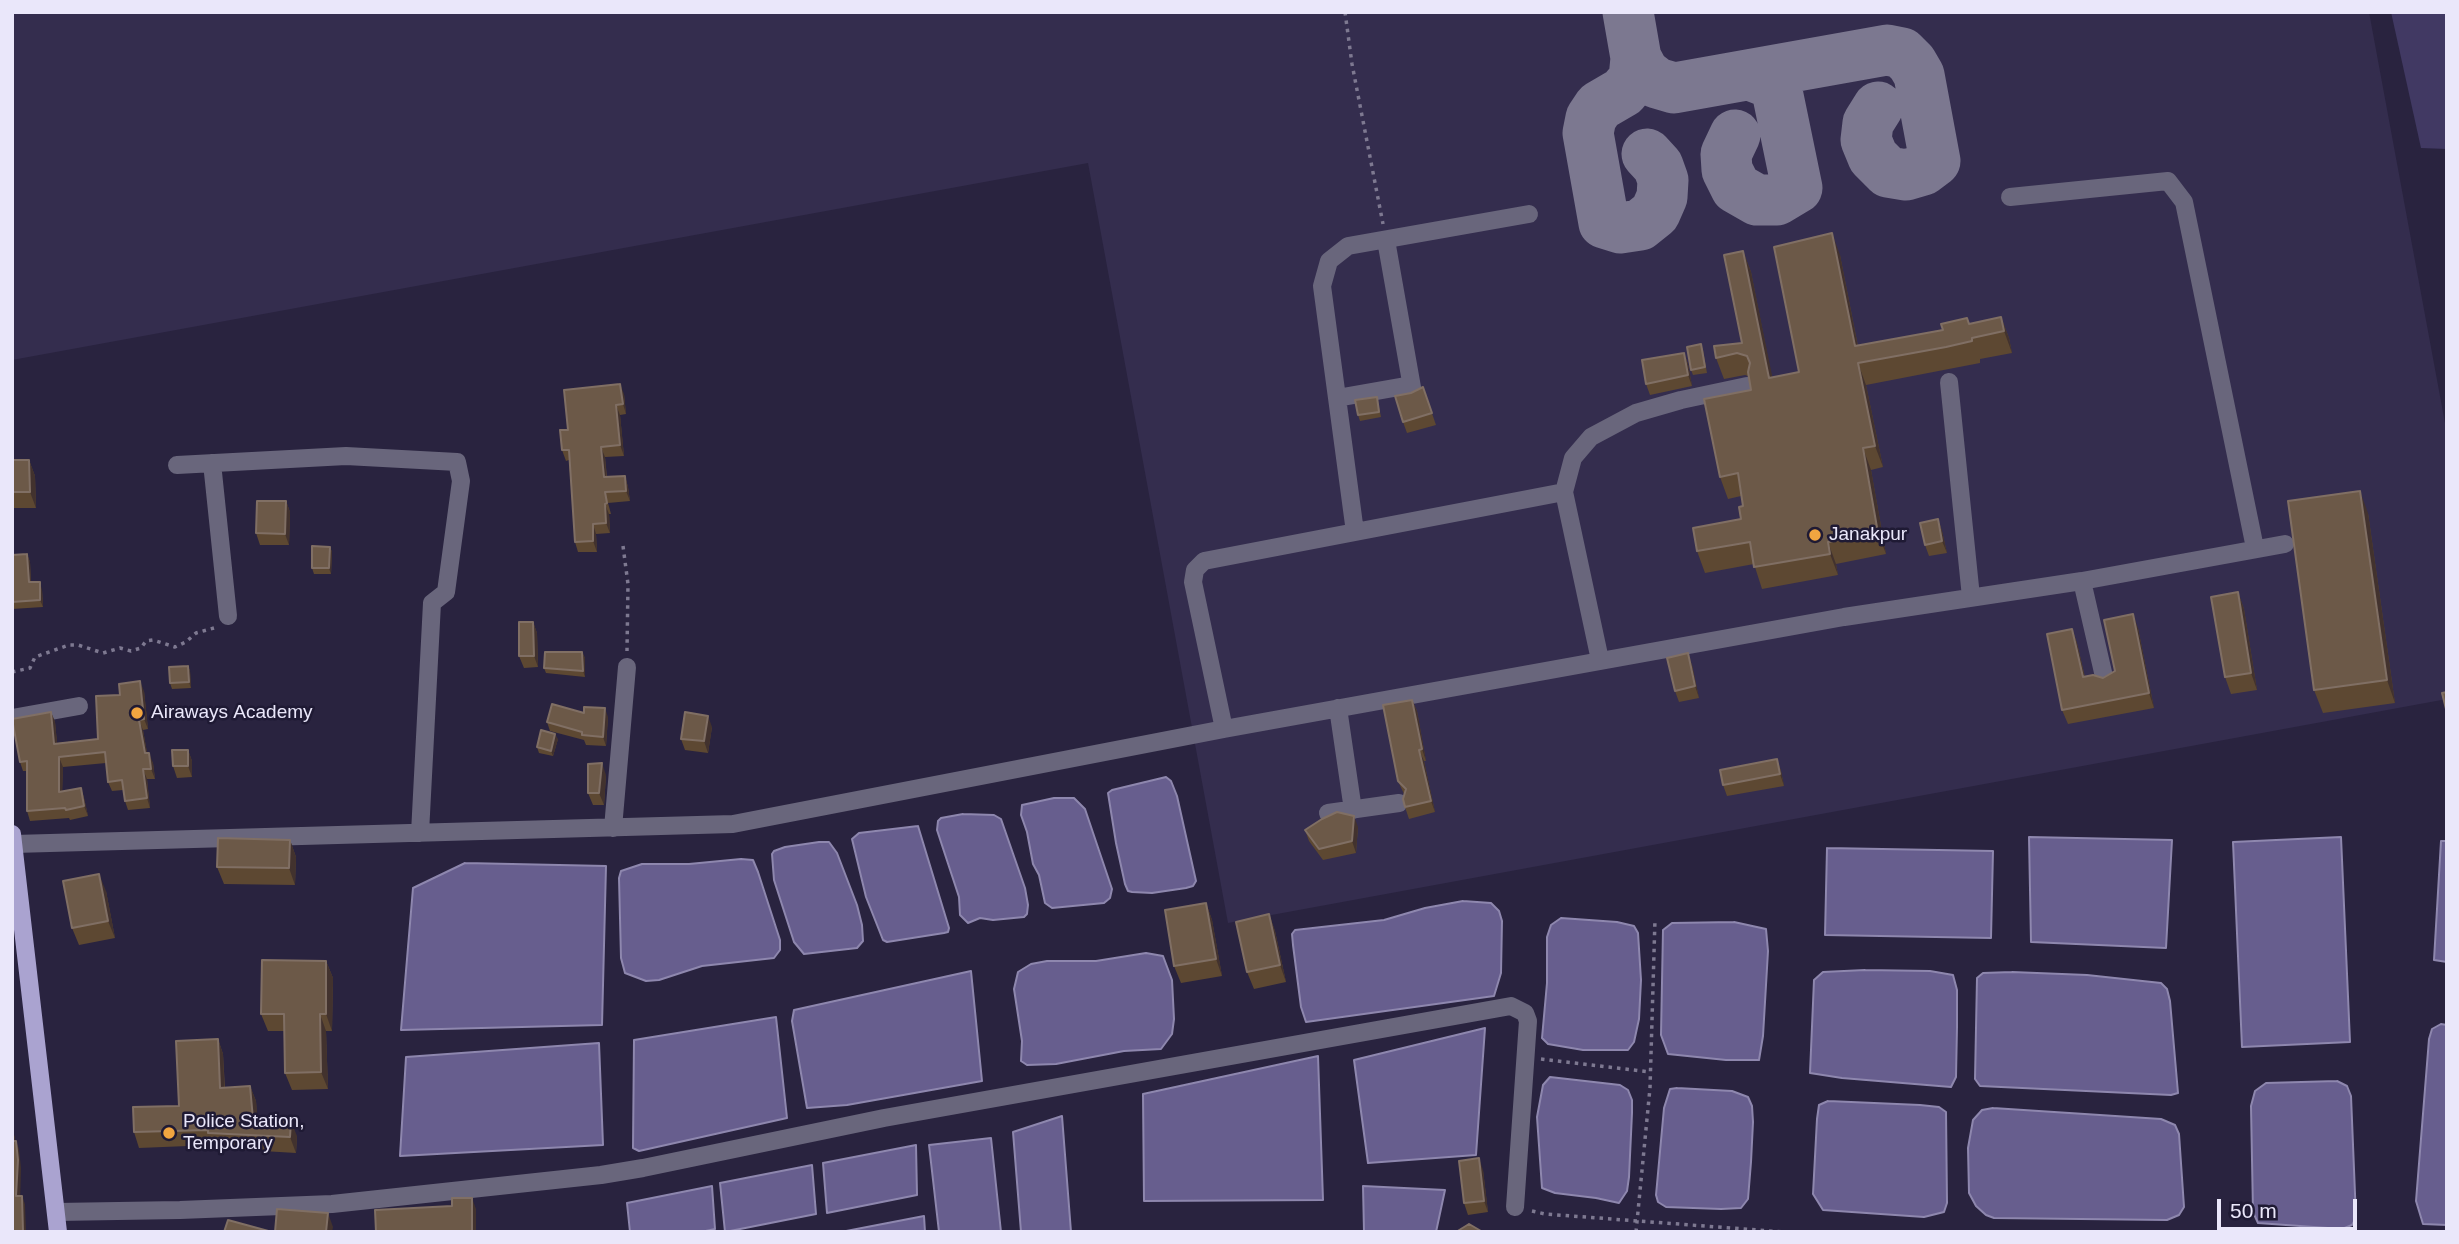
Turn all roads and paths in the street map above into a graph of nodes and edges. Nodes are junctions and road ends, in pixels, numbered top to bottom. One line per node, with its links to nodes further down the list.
1 (1345, 12): 4 (path)
2 (2010, 197): 14 (street)
3 (1529, 214): 4 (street)
4 (1386, 240): 7 (street); 7 (street)
5 (1949, 382): 16 (street)
6 (1747, 386): 10 (street)
7 (1337, 398): 11 (street)
8 (212, 463): 9 (street); 17 (street); 30 (street)
9 (177, 465)
10 (1564, 492): 11 (street); 18 (street)
11 (1355, 532): 25 (street)
12 (2285, 544): 14 (street)
13 (623, 546): 19 (path)
14 (2255, 548): 15 (street)
15 (2082, 580): 16 (street); 21 (street)
16 (1971, 597): 18 (street)
17 (228, 616): 20 (path)
18 (1600, 660): 23 (street)
19 (627, 667): 29 (street)
20 (12, 671)
21 (2105, 681)
22 (79, 706): 24 (street)
23 (1338, 708): 25 (street); 27 (street)
24 (12, 718)
25 (1224, 729): 29 (street)
26 (1399, 803): 27 (street)
27 (1353, 810): 28 (street)
28 (1328, 813)
29 (613, 828): 30 (street)
30 (420, 833): 31 (street)
31 (13, 839): 32 (main road)
32 (16, 887): 37 (main road)
33 (1655, 919): 35 (path)
34 (1526, 1058): 35 (path); 36 (street); 37 (street)
35 (1650, 1072): 38 (path)
36 (1515, 1206): 38 (path)
37 (56, 1212): 39 (main road)
38 (1637, 1221): 40 (path); 41 (path)
39 (58, 1232)
40 (1636, 1232)
41 (1784, 1232)

